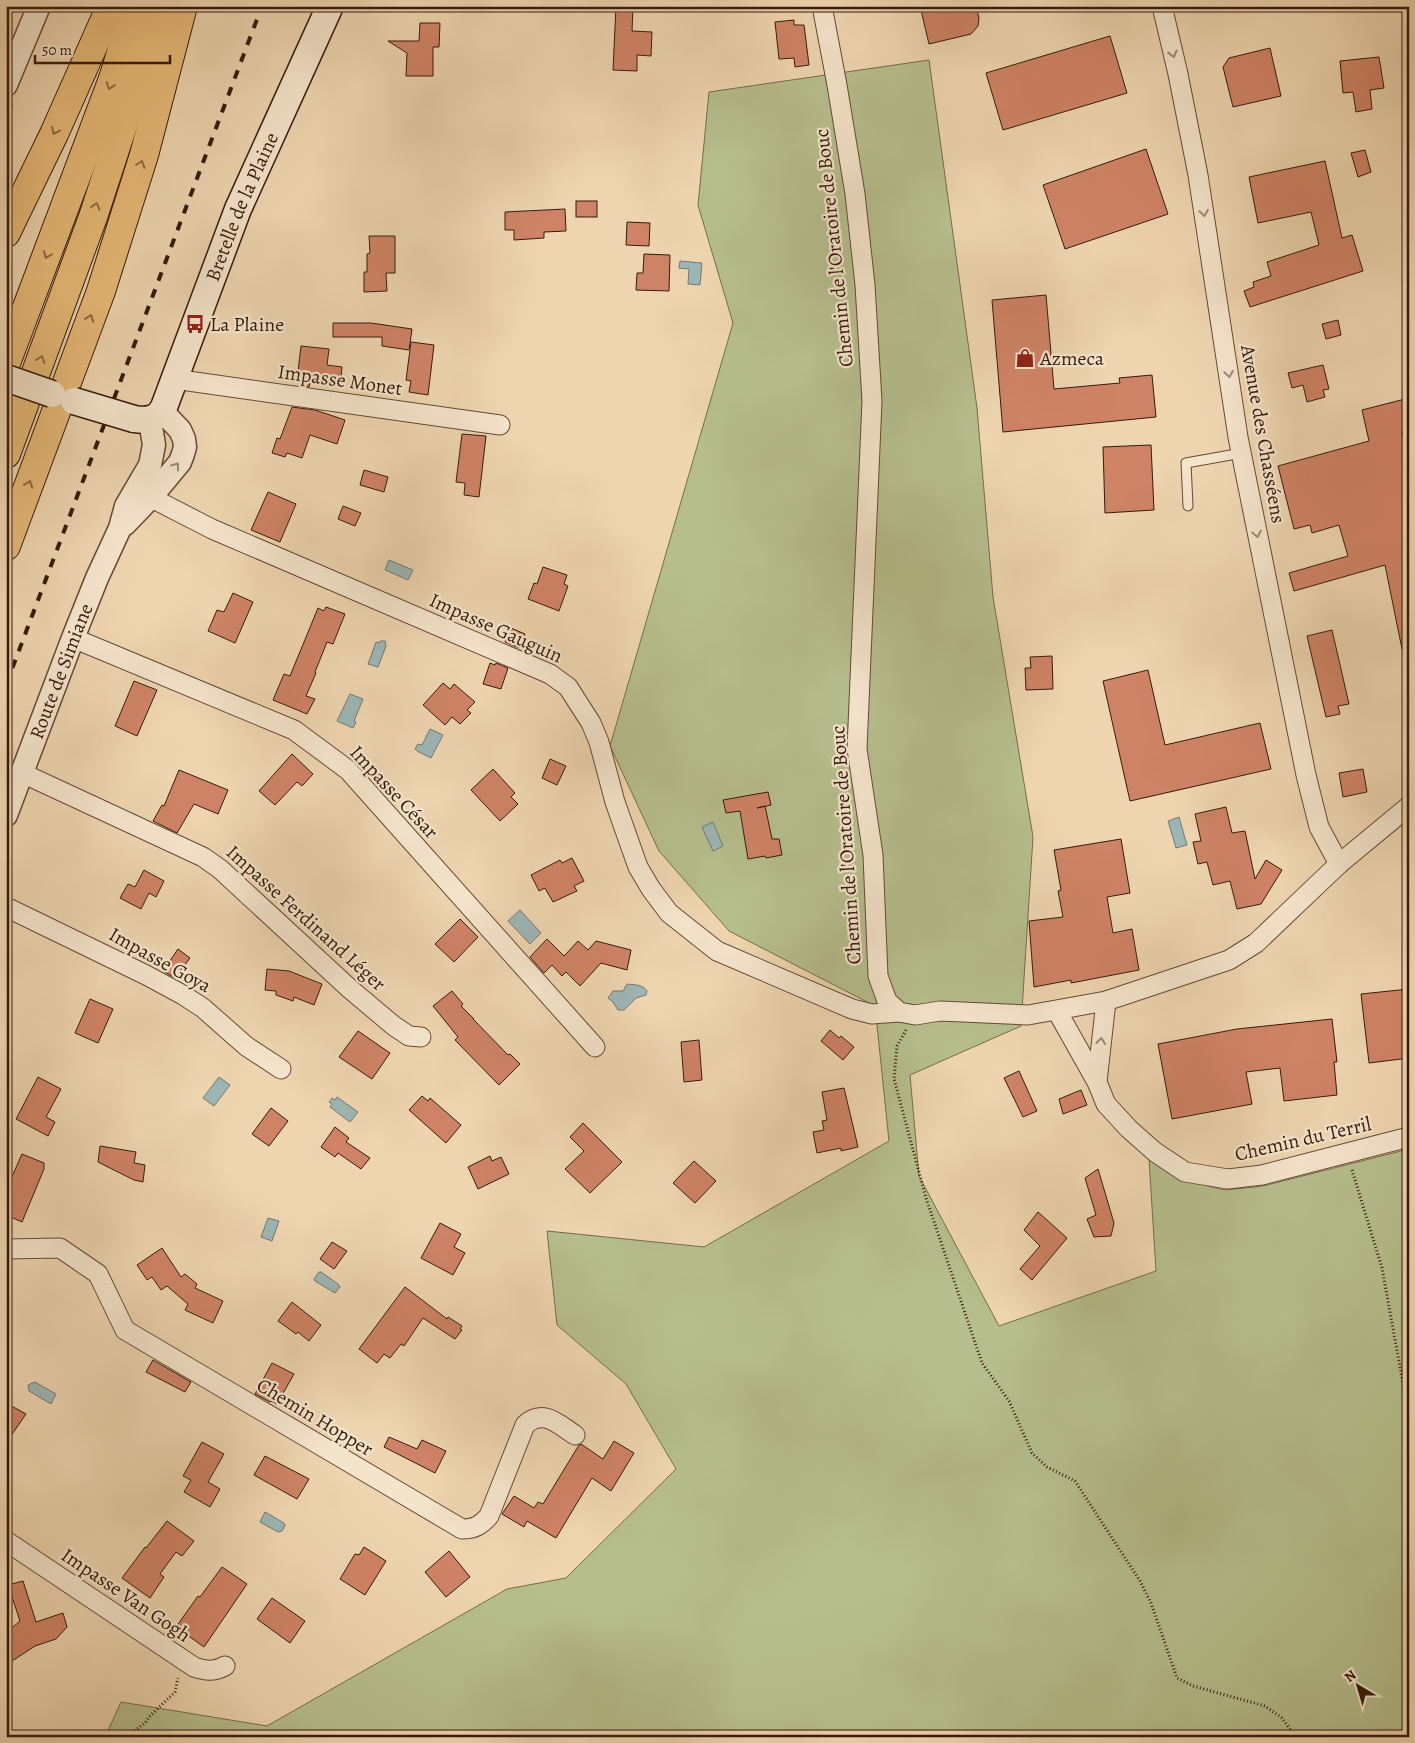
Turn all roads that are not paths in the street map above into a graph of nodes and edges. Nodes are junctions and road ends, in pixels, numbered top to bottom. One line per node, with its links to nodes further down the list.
1 (39, 6): 9 (street)
2 (111, 6): 10 (highway, one-way to 10)
3 (135, 6): 11 (highway, one-way to 11)
4 (162, 6): 18 (highway, one-way to 4)
5 (183, 6): 14 (highway, one-way to 5)
6 (330, 6): 13 (main road, Bretelle de la Plaine)
7 (822, 6): 30 (street, Chemin de l'Oratoire de Bouc)
8 (1162, 6): 17 (street, Avenue des Chasséens, one-way to 17)
9 (6, 85)
10 (6, 233)
11 (6, 363)
12 (6, 378): 14 (main road, Route de Simiane, bridge)
13 (174, 379): 15 (main road, Bretelle de la Plaine); 16 (street, Impasse Monet)
14 (62, 397): 15 (main road, Route de Simiane, bridge); 21 (highway, one-way to 14)
15 (149, 417): 19 (street, Route de Simiane); 19 (street, Route de Simiane, one-way to 15)
16 (500, 425)
17 (1242, 453): 20 (lane); 26 (street, Avenue des Chasséens, one-way to 26)
18 (6, 454)
19 (143, 494): 22 (street, Route de Simiane); 30 (street, Impasse Gauguin)
20 (1188, 506)
21 (6, 546)
22 (73, 638): 23 (street, Route de Simiane); 32 (street, Impasse César)
23 (22, 772): 25 (street, Route de Simiane); 31 (street, Impasse Ferdinand Léger)
24 (1409, 806): 26 (street)
25 (6, 815)
26 (1339, 864): 28 (street)
27 (6, 907): 33 (street, Impasse Goya)
28 (1106, 1000): 29 (street); 34 (street, one-way to 28)
29 (1057, 1011): 30 (street); 34 (street, Chemin du Terril)
30 (907, 1014)
31 (421, 1037)
32 (595, 1047)
33 (281, 1070)
34 (1097, 1082): 35 (street, Chemin du Terril)
35 (1409, 1137)
36 (6, 1249): 37 (street, Chemin Hopper)
37 (575, 1434)
38 (6, 1541): 39 (street, Impasse Van Gogh)
39 (225, 1666)

